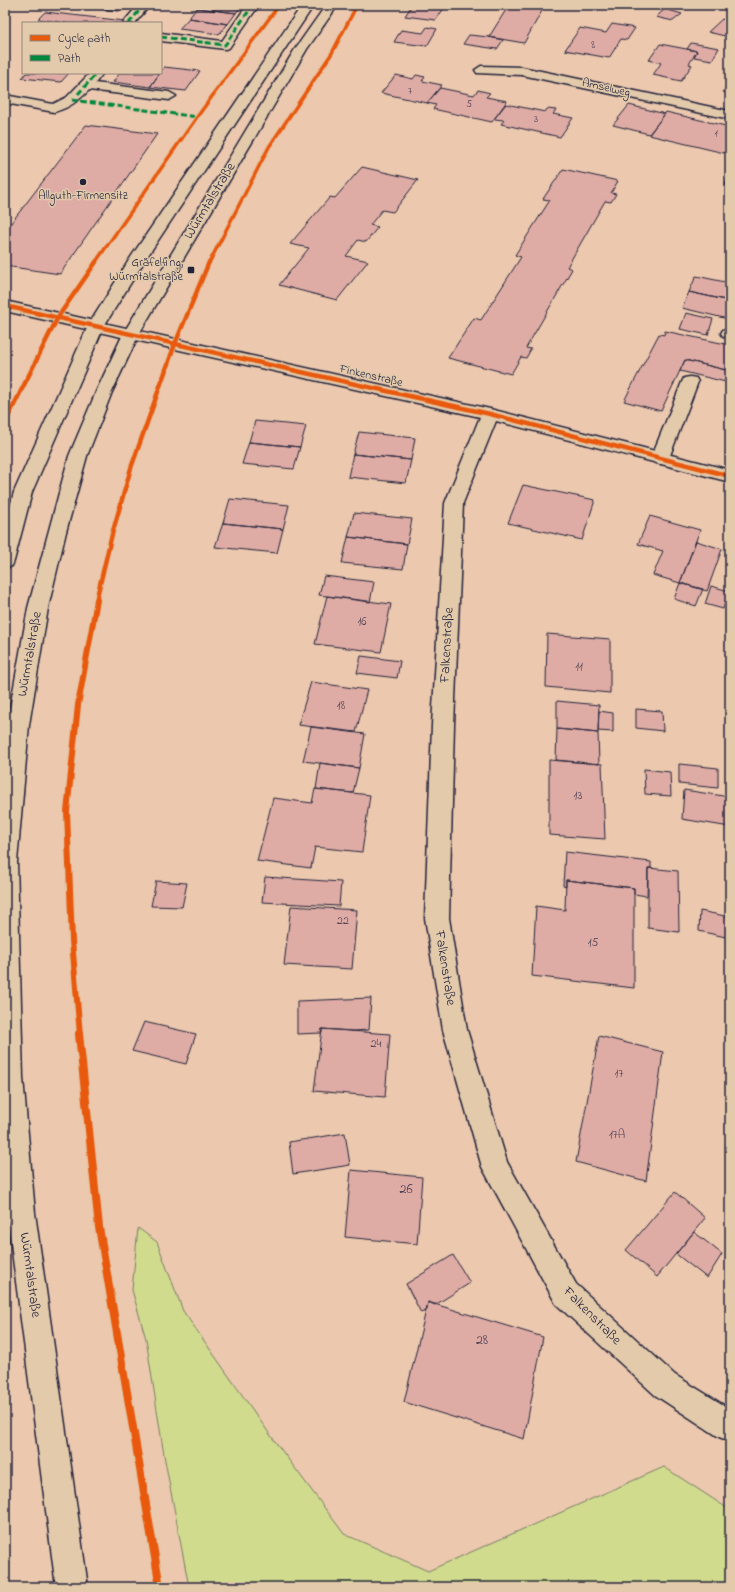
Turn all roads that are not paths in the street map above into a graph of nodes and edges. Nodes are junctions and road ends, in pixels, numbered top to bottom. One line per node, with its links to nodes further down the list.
1 (144, 5): 5 (main road)
2 (253, 5): 6 (main road)
3 (308, 5): 14 (main road, Würmtalstraße)
4 (332, 5): 15 (main road, Würmtalstraße)
5 (130, 22)
6 (162, 36)
7 (481, 70): 12 (main road, Amselweg)
8 (95, 74): 9 (main road)
9 (86, 86): 10 (main road); 11 (main road)
10 (169, 96)
11 (5, 99)
12 (730, 115)
13 (5, 306): 14 (main road, Finkenstraße)
14 (96, 326): 15 (main road, Finkenstraße); 20 (main road, Würmtalstraße)
15 (131, 334): 17 (main road, Finkenstraße); 22 (main road, Würmtalstraße)
16 (690, 382): 18 (main road)
17 (490, 414): 18 (main road, Finkenstraße); 21 (main road, Falkenstraße)
18 (660, 458): 19 (main road, Finkenstraße)
19 (730, 476)
20 (5, 560)
21 (730, 1426)
22 (72, 1587)

